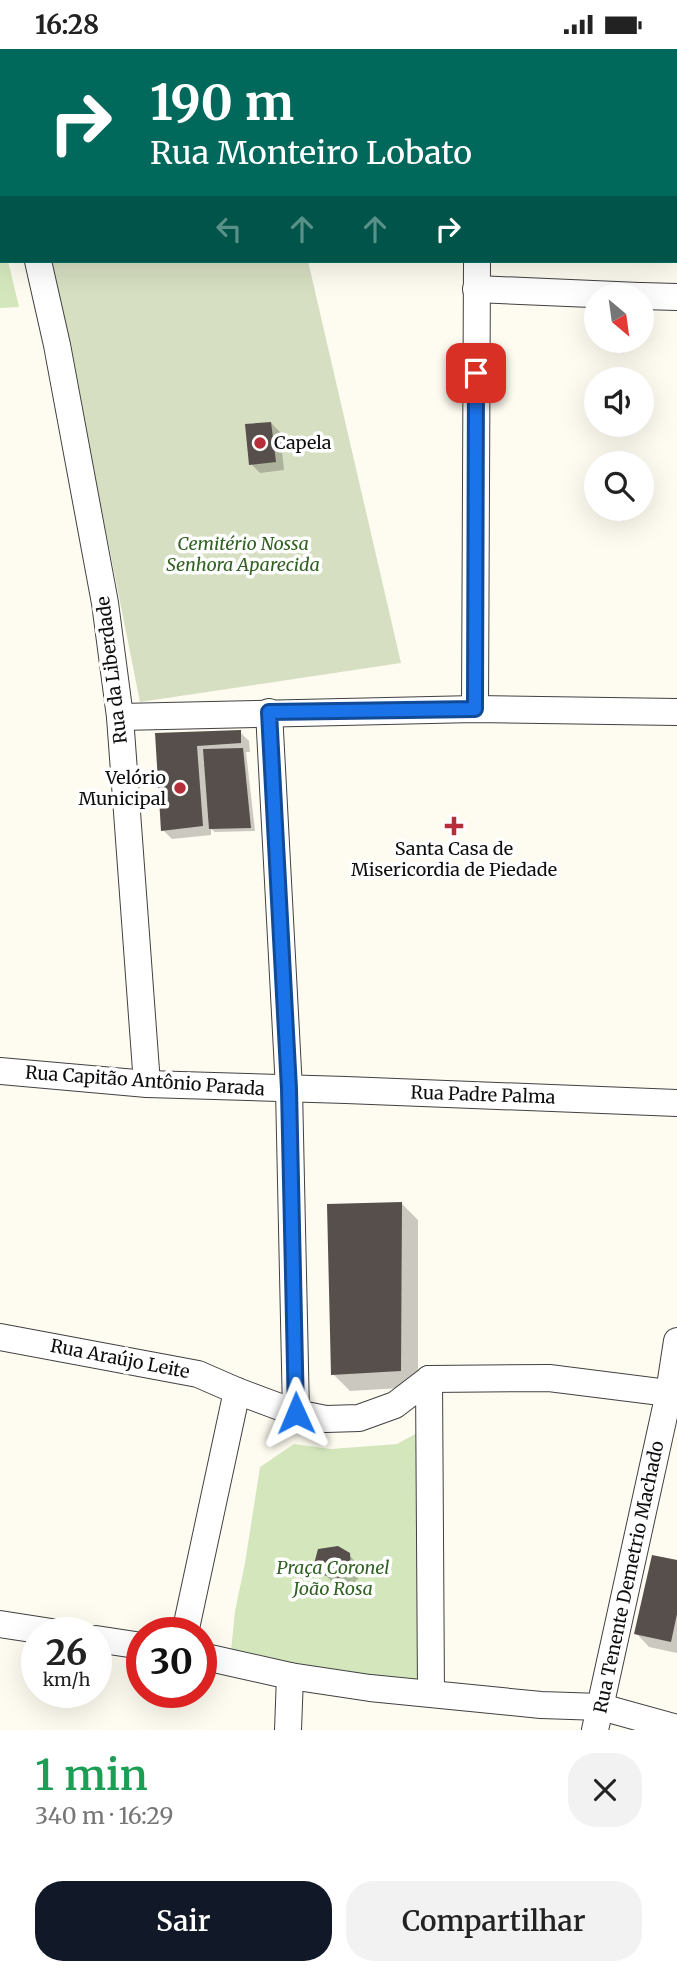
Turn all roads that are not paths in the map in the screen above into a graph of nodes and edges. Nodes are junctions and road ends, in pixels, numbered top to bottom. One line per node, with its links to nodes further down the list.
1 (38, 263): 10 (street, Rua da Liberdade)
2 (477, 263): 3 (street)
3 (477, 289): 4 (street); 7 (street)
4 (584, 294)
5 (654, 296): 6 (street)
6 (677, 297)
7 (475, 709): 8 (street); 9 (street)
8 (269, 712): 10 (street); 13 (street)
9 (677, 712)
10 (120, 717): 12 (street, Rua da Liberdade)
11 (0, 1071): 12 (street, Rua Capitão Antônio Parada)
12 (147, 1084): 13 (street, Rua Capitão Antônio Parada)
13 (289, 1089): 14 (street, Rua Padre Palma); 20 (street)
14 (677, 1103)
15 (0, 1337): 18 (street, Rua Araújo Leite)
16 (677, 1341): 19 (street, Rua Tenente Demetrio Machado)
17 (429, 1379): 19 (street); 20 (street); 26 (street)
18 (237, 1391): 20 (street); 21 (street)
19 (673, 1394): 27 (street, Rua Tenente Demetrio Machado)
20 (296, 1413)
21 (188, 1617)
22 (0, 1624): 23 (street)
23 (21, 1627)
24 (217, 1660): 25 (street)
25 (290, 1676): 26 (street); 29 (street)
26 (431, 1693): 27 (street)
27 (598, 1719): 28 (street)
28 (677, 1728)
29 (288, 1730)

